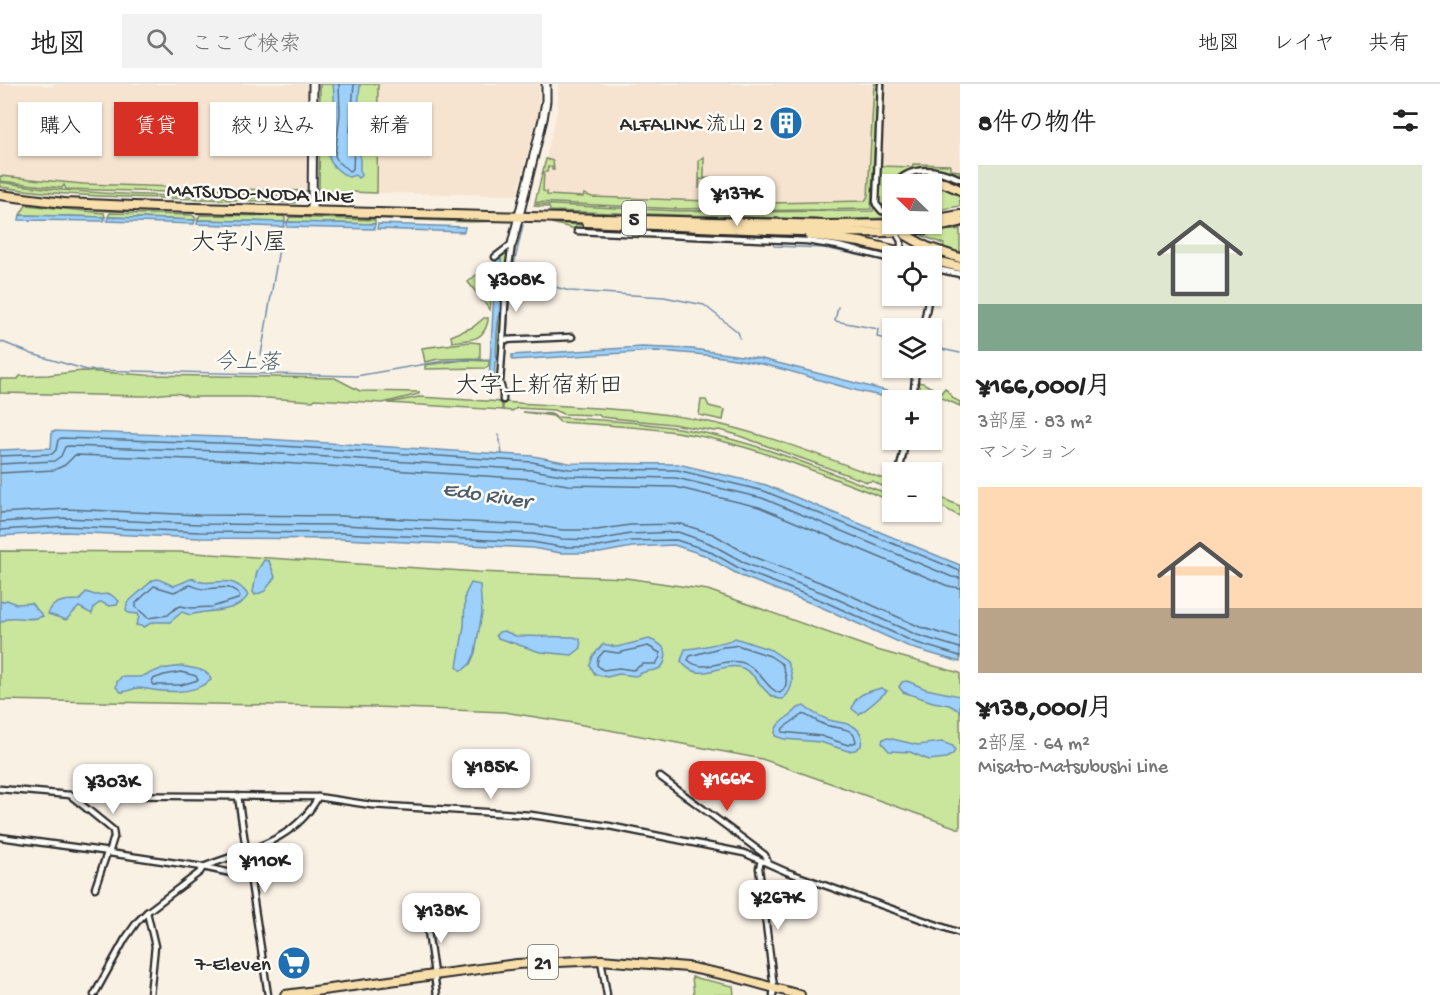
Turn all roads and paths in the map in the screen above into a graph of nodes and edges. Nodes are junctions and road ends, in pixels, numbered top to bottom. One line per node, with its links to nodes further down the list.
1 (313, 84): 9 (street)
2 (546, 84): 12 (street)
3 (881, 84): 10 (street)
4 (908, 174): 5 (street)
5 (960, 178)
6 (942, 182): 7 (main road)
7 (960, 190)
8 (0, 195): 9 (main road, MATSUDO-NODA LINE / 5)
9 (312, 211): 12 (main road, MATSUDO-NODA LINE / 5)
10 (882, 211)
11 (960, 215): 13 (main road)
12 (519, 217): 15 (main road, MATSUDO-NODA LINE / 5); 16 (main road, MATSUDO-NODA LINE / 5); 19 (street)
13 (942, 218)
14 (960, 222): 16 (main road, MATSUDO-NODA LINE / 5)
15 (882, 224)
16 (712, 228): 21 (main road)
17 (577, 231): 23 (street)
18 (902, 236): 20 (street); 24 (main road)
19 (512, 244): 22 (street); 30 (street)
20 (901, 246)
21 (882, 247)
22 (495, 257)
23 (882, 257)
24 (960, 258)
25 (960, 267): 26 (main road)
26 (942, 269)
27 (942, 271): 28 (street)
28 (960, 274)
29 (572, 337): 30 (street)
30 (505, 340): 31 (street)
31 (503, 400)
32 (659, 776): 41 (street)
33 (0, 789): 34 (street)
34 (70, 795): 35 (street); 39 (street)
35 (238, 796): 36 (street); 38 (street)
36 (318, 797): 38 (street); 40 (street)
37 (0, 837): 39 (street)
38 (247, 852): 42 (street); 43 (street)
39 (108, 853): 42 (street); 44 (street)
40 (761, 861): 41 (street); 50 (street)
41 (768, 863): 47 (street)
42 (203, 867): 43 (street); 45 (street)
43 (251, 877): 53 (street)
44 (95, 888)
45 (147, 912): 51 (street); 52 (street)
46 (426, 917): 49 (street)
47 (960, 933)
48 (601, 960): 49 (main road, 21); 50 (main road, 21); 56 (street)
49 (434, 975): 54 (main road, 21); 55 (street)
50 (774, 991): 57 (main road, 21)
51 (94, 995)
52 (150, 995)
53 (268, 995)
54 (285, 995)
55 (437, 995)
56 (607, 995)
57 (800, 995)

